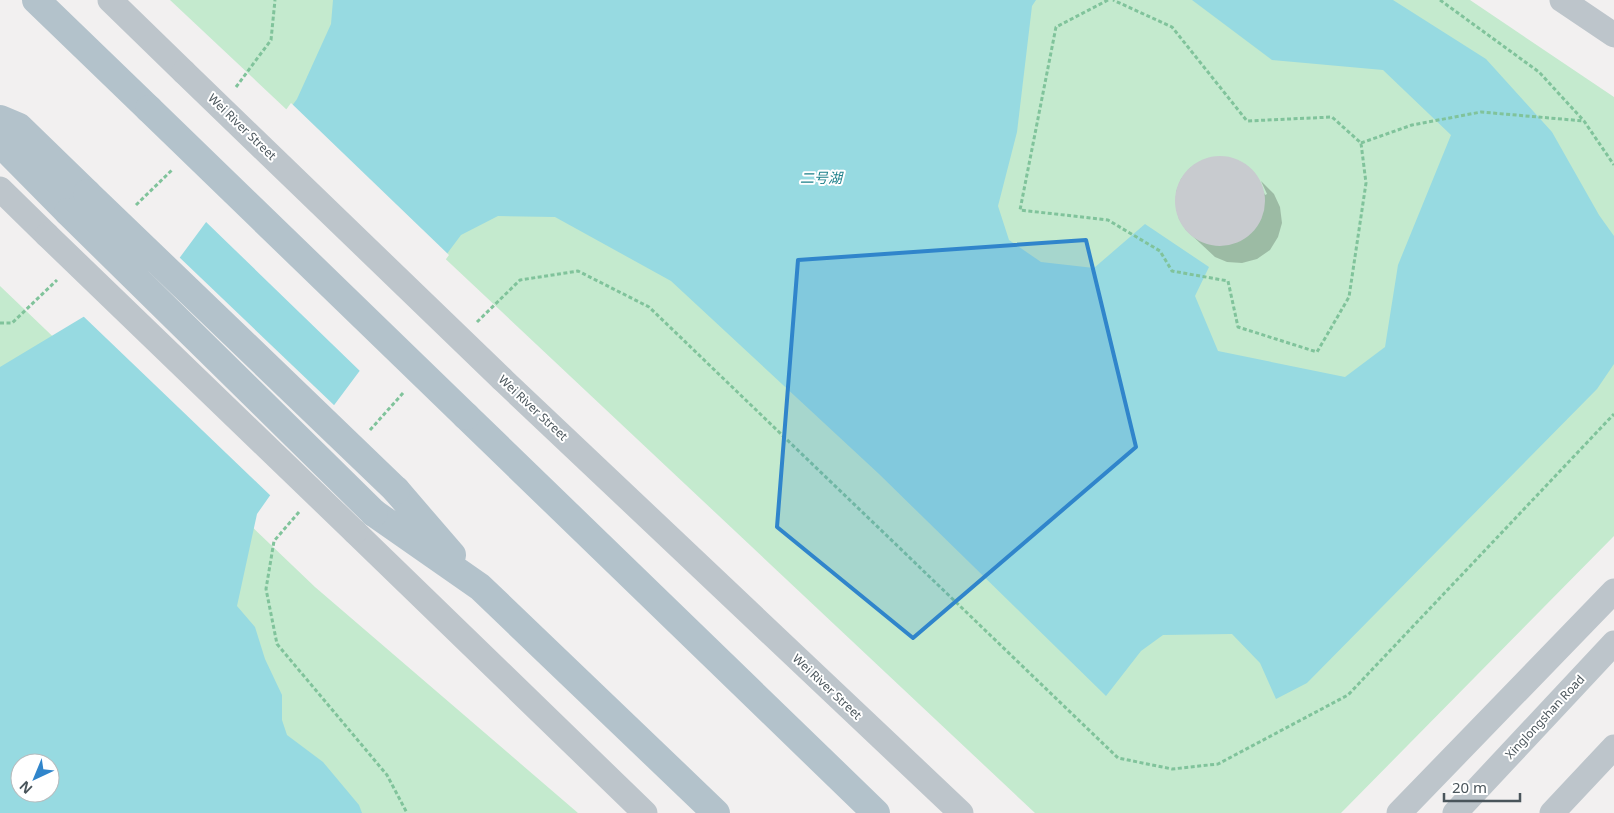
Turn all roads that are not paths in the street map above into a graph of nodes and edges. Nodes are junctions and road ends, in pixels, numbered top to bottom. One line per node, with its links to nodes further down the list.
1 (36, 0): 16 (main road, bridge)
2 (110, 0): 17 (street, Wei River Street, bridge)
3 (1562, 0): 4 (street)
4 (1614, 35)
5 (0, 119): 8 (main road)
6 (0, 143): 8 (main road)
7 (0, 189): 9 (street, bridge)
8 (78, 203): 9 (main road, bridge); 10 (main road, bridge)
9 (364, 522): 10 (main road); 14 (street)
10 (480, 587): 15 (main road)
11 (1614, 592): 18 (street)
12 (1614, 643): 19 (street, Xinglongshan Road)
13 (1614, 747): 20 (street)
14 (645, 813)
15 (716, 813)
16 (876, 813)
17 (961, 813)
18 (1399, 813)
19 (1455, 813)
20 (1552, 813)

